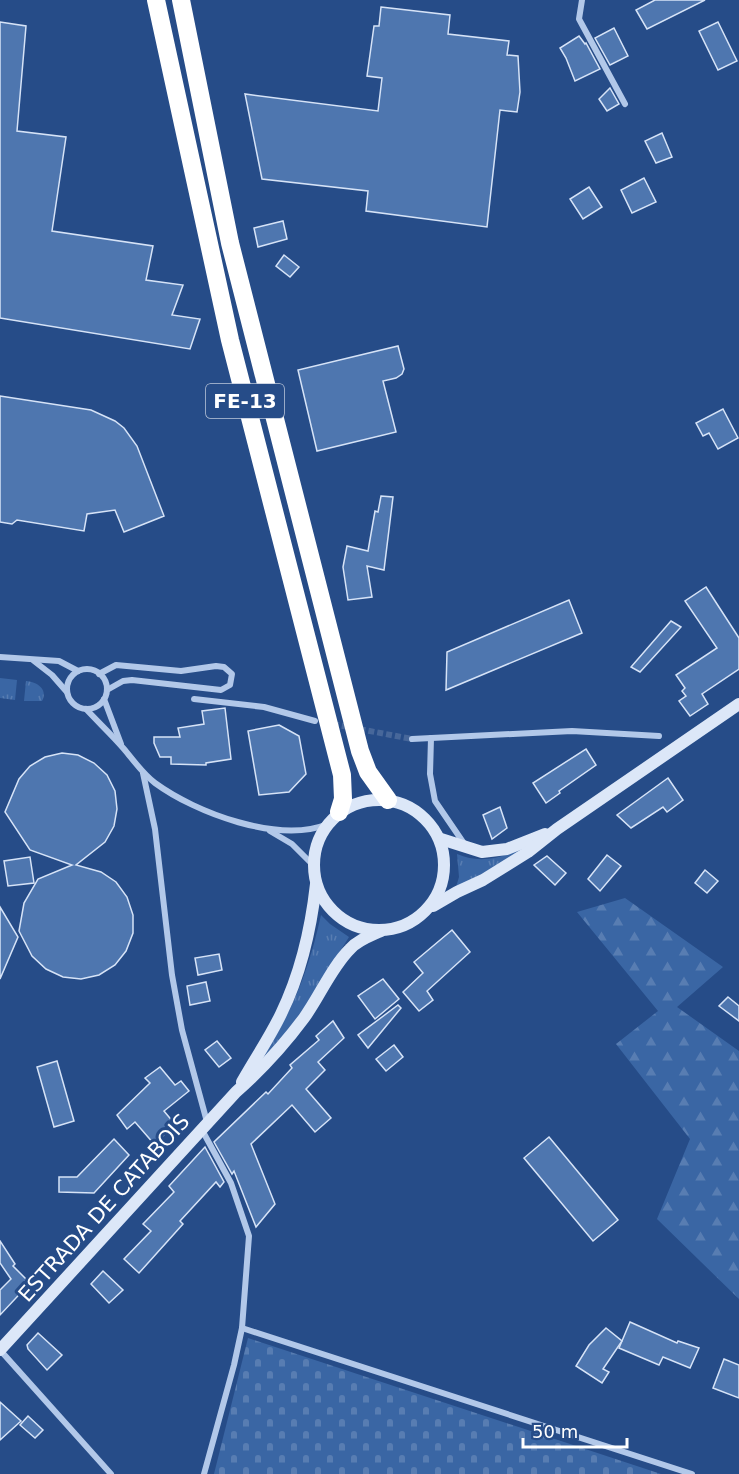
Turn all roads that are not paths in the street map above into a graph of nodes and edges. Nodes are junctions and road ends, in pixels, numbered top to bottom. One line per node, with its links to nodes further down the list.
1 (156, 0): 22 (highway, FE-13)
2 (181, 0): 21 (highway, FE-13)
3 (582, 0): 4 (street)
4 (625, 104)
5 (0, 657): 6 (street)
6 (33, 660): 7 (street); 10 (street)
7 (78, 671): 8 (street); 10 (street)
8 (99, 674): 9 (street); 9 (street)
9 (106, 690): 11 (street)
10 (66, 691): 14 (street)
11 (104, 699): 14 (street); 19 (street)
12 (194, 699): 15 (street)
13 (739, 704): 24 (main road, ESTRADA DE CATABOIS)
14 (86, 709): 19 (street)
15 (315, 721)
16 (659, 736): 17 (street)
17 (431, 738): 18 (street); 26 (street)
18 (412, 739)
19 (123, 747): 20 (street)
20 (143, 772): 23 (street); 32 (street)
21 (383, 794): 22 (main road, ESTRADA DE CATABOIS); 25 (main road, ESTRADA DE CATABOIS)
22 (337, 812): 23 (street); 27 (main road, ESTRADA DE CATABOIS)
23 (265, 828): 27 (street)
24 (557, 830): 26 (main road, ESTRADA DE CATABOIS); 29 (main road, ESTRADA DE CATABOIS)
25 (441, 839): 26 (main road, ESTRADA DE CATABOIS); 29 (main road, ESTRADA DE CATABOIS)
26 (468, 849)
27 (312, 864): 28 (main road, ESTRADA DE CATABOIS)
28 (316, 883): 30 (main road, ESTRADA DE CATABOIS); 31 (main road, ESTRADA DE CATABOIS)
29 (429, 908): 30 (main road, ESTRADA DE CATABOIS)
30 (381, 931): 31 (main road, ESTRADA DE CATABOIS)
31 (236, 1092): 32 (main road, ESTRADA DE CATABOIS)
32 (205, 1126): 33 (street); 34 (main road, ESTRADA DE CATABOIS)
33 (242, 1328): 36 (street); 37 (street)
34 (0, 1350): 35 (street)
35 (111, 1474)
36 (204, 1474)
37 (692, 1474)

